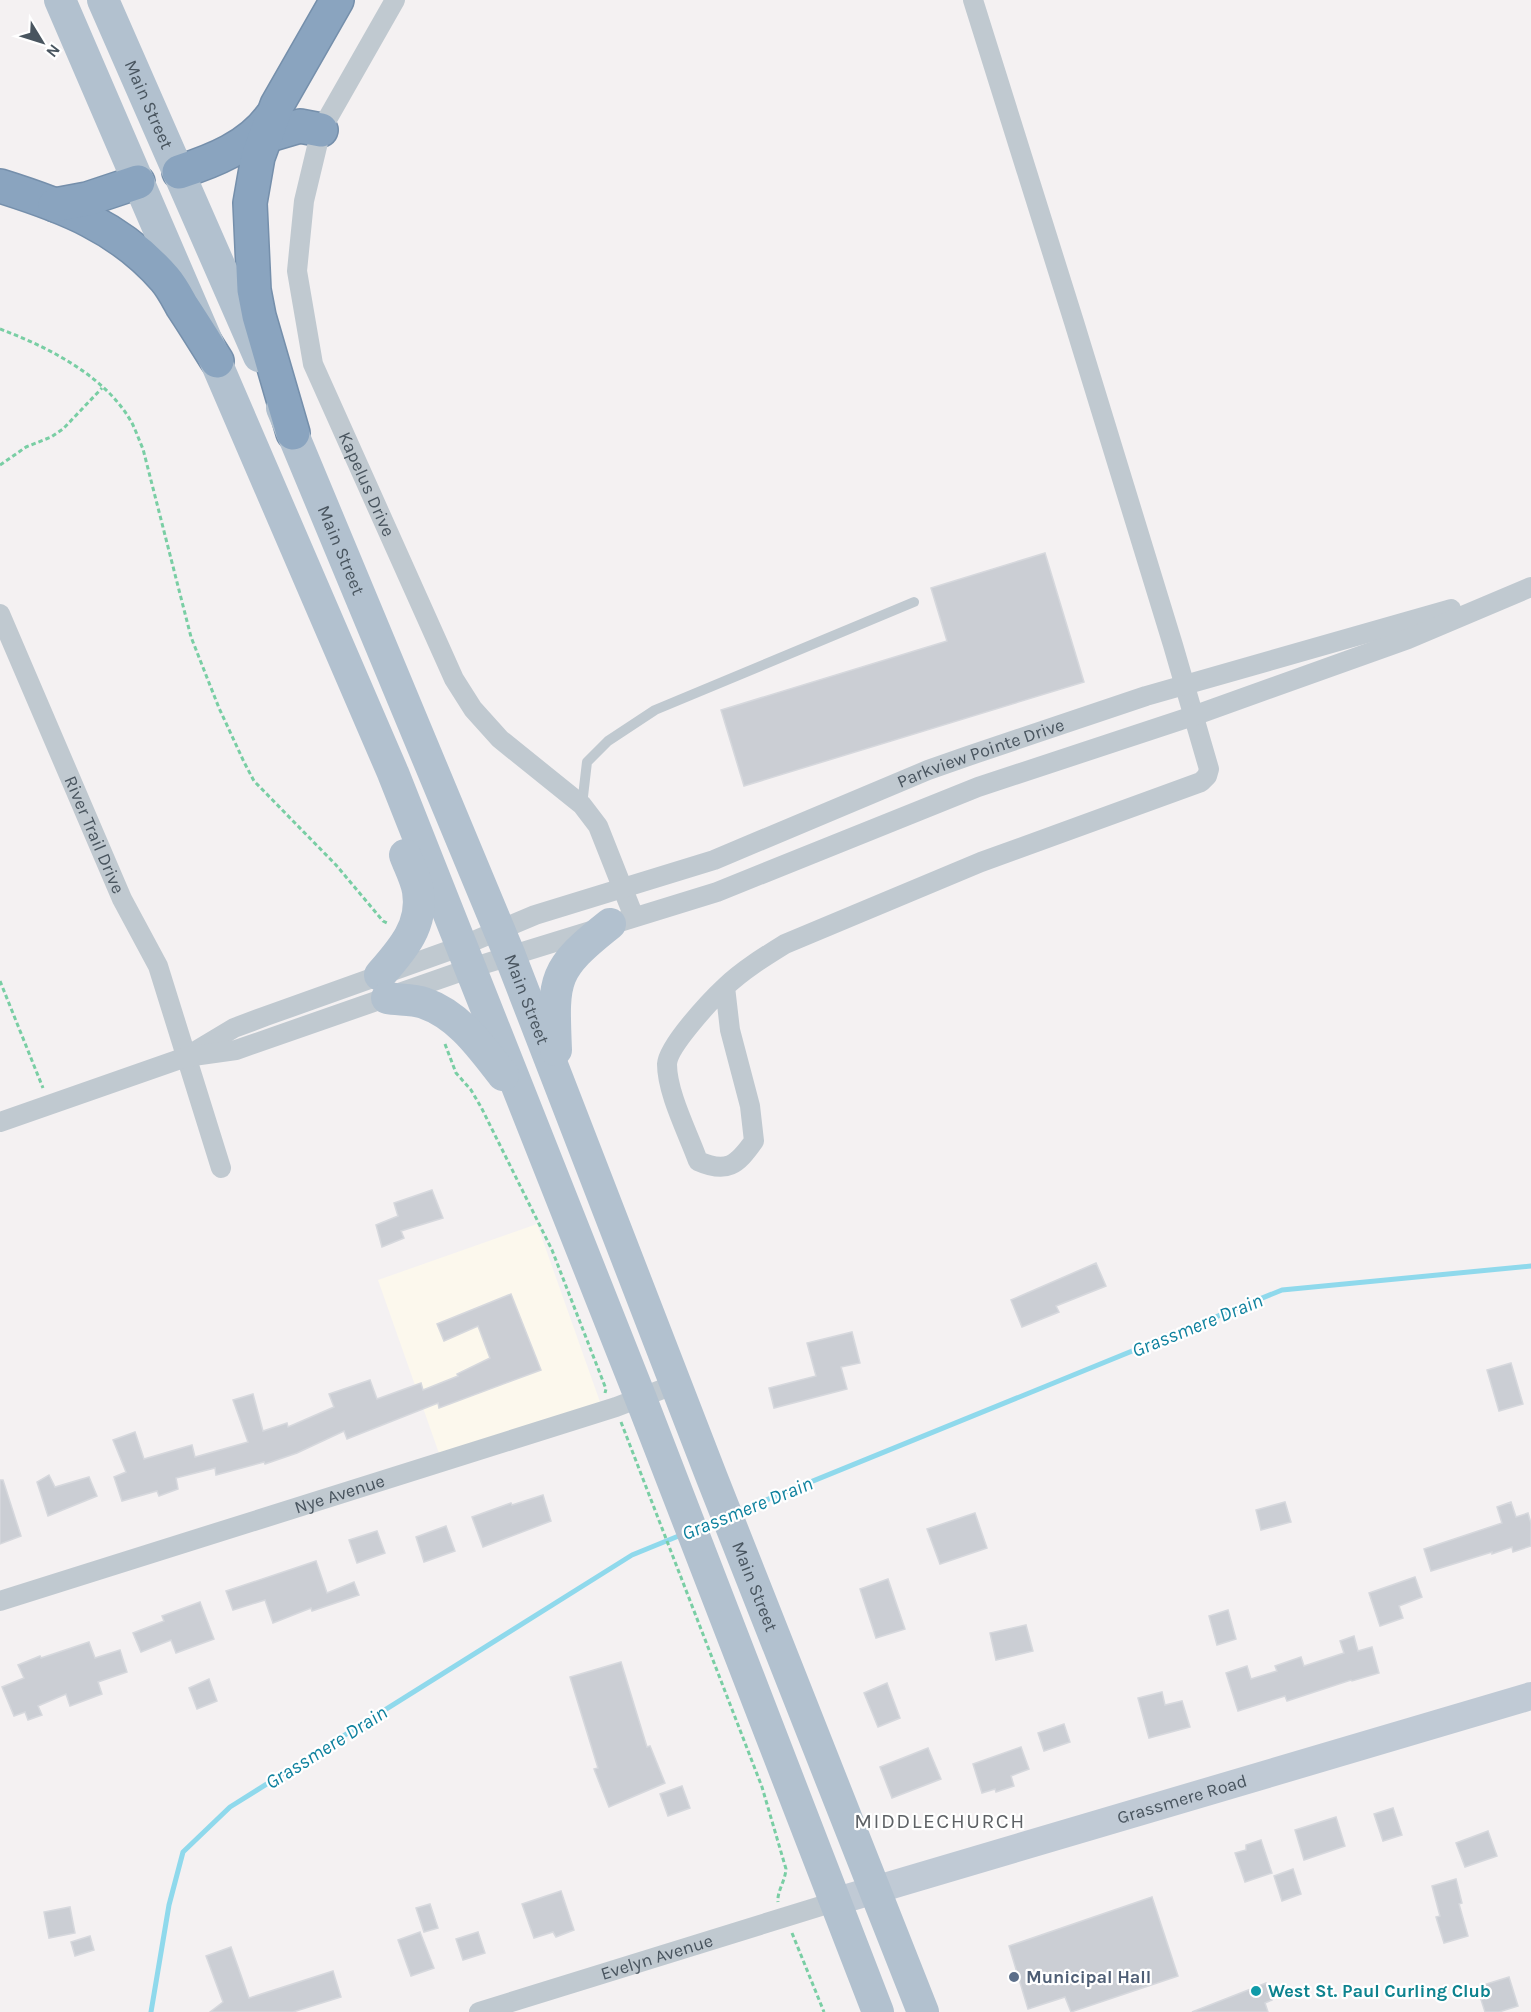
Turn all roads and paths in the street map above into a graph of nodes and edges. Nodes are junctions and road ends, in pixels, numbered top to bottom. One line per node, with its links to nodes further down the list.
1 (60, 0): 9 (main road)
2 (104, 0): 8 (main road, Main Street)
3 (337, 0): 6 (highway)
4 (395, 0): 7 (street, Kapelus Drive)
5 (973, 0): 21 (street)
6 (263, 129): 7 (highway); 8 (highway); 15 (highway)
7 (321, 130): 24 (street, Kapelus Drive)
8 (179, 172): 15 (main road, Main Street)
9 (138, 182): 11 (highway); 13 (main road)
10 (0, 186): 11 (highway)
11 (55, 205): 13 (highway)
12 (0, 329): 14 (path)
13 (217, 361): 23 (main road)
14 (102, 387): 16 (path); 27 (path)
15 (293, 433): 28 (main road, Main Street)
16 (0, 465)
17 (1531, 587): 18 (street, Parkview Pointe Drive)
18 (1510, 595): 21 (street, Parkview Pointe Drive); 22 (street, Parkview Pointe Drive)
19 (914, 602): 24 (lane)
20 (0, 614): 34 (street, River Trail Drive)
21 (1183, 685): 22 (street); 25 (street, Parkview Pointe Drive)
22 (1193, 716): 26 (street, Parkview Pointe Drive); 32 (street)
23 (393, 773): 27 (main road); 29 (main road)
24 (582, 805): 25 (street, Kapelus Drive)
25 (624, 887): 26 (street, Kapelus Drive); 28 (street, Parkview Pointe Drive)
26 (622, 921): 28 (street, Parkview Pointe Drive); 35 (main road)
27 (414, 928): 31 (main road)
28 (505, 943): 29 (street, Parkview Pointe Drive); 29 (street, Parkview Pointe Drive); 35 (main road, Main Street)
29 (467, 957): 31 (street); 36 (main road)
30 (0, 981): 37 (path)
31 (383, 986): 33 (main road); 34 (street)
32 (725, 987): 32 (street)
33 (450, 1016): 36 (main road); 41 (path)
34 (186, 1057): 37 (street); 39 (street, River Trail Drive)
35 (557, 1078): 40 (main road, Main Street)
36 (522, 1098): 41 (main road)
37 (49, 1104): 38 (street)
38 (0, 1122)
39 (221, 1168)
40 (676, 1384): 41 (street, Nye Avenue); 46 (main road, Main Street)
41 (628, 1403): 42 (main road); 42 (path); 44 (street, Nye Avenue)
42 (664, 1497): 43 (main road); 43 (path)
43 (692, 1569): 47 (main road); 48 (path)
44 (0, 1601)
45 (1531, 1696): 46 (street, Grassmere Road)
46 (875, 1891): 47 (street, Grassmere Road); 52 (main road, Main Street)
47 (834, 1902): 48 (street, Evelyn Avenue); 51 (main road)
48 (784, 1916): 49 (street, Evelyn Avenue); 50 (path)
49 (479, 2012)
50 (824, 2012)
51 (878, 2012)
52 (923, 2012)

